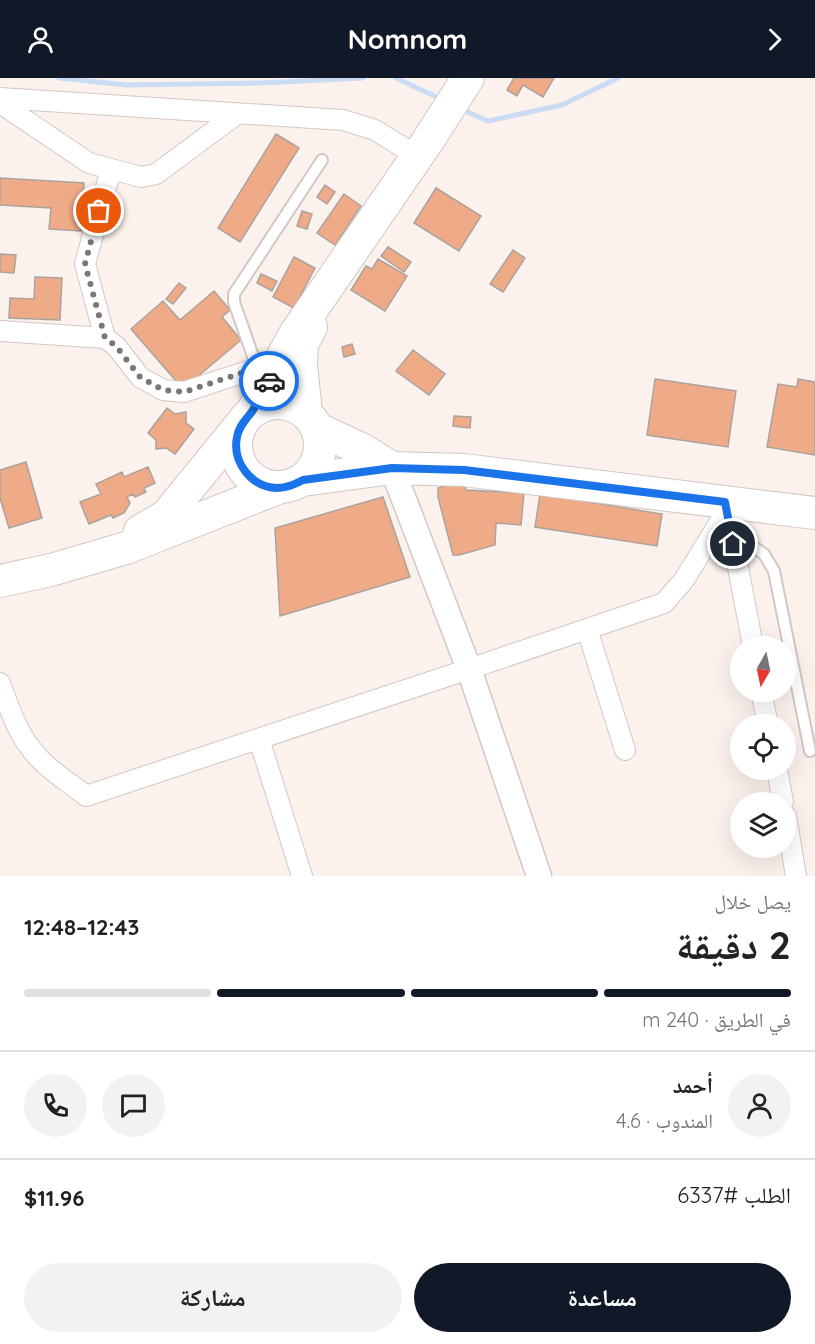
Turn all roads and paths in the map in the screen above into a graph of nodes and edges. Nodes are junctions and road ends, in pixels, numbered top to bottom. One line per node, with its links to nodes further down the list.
1 (468, 78): 5 (main road)
2 (0, 98): 4 (street)
3 (0, 103): 7 (street)
4 (237, 114): 5 (street); 7 (street)
5 (422, 149): 8 (main road)
6 (322, 160): 11 (lane)
7 (111, 169): 10 (street)
8 (346, 261): 11 (main road); 13 (main road)
9 (0, 331): 10 (street)
10 (105, 338): 11 (street)
11 (269, 364): 12 (main road)
12 (247, 418): 13 (main road); 15 (main road); 19 (main road)
13 (312, 421): 14 (main road); 15 (main road)
14 (392, 468): 15 (main road); 16 (main road); 23 (street)
15 (290, 484): 19 (main road)
16 (726, 507): 17 (main road); 18 (street); 21 (street)
17 (815, 513)
18 (733, 544): 22 (street); 27 (lane)
19 (90, 560): 20 (main road)
20 (0, 581)
21 (587, 629): 23 (street); 26 (street)
22 (751, 636)
23 (469, 669): 25 (street); 30 (street)
24 (0, 683): 25 (street)
25 (260, 738): 29 (street)
26 (626, 750)
27 (810, 751)
28 (793, 858): 31 (street)
29 (302, 876)
30 (540, 876)
31 (796, 876)

